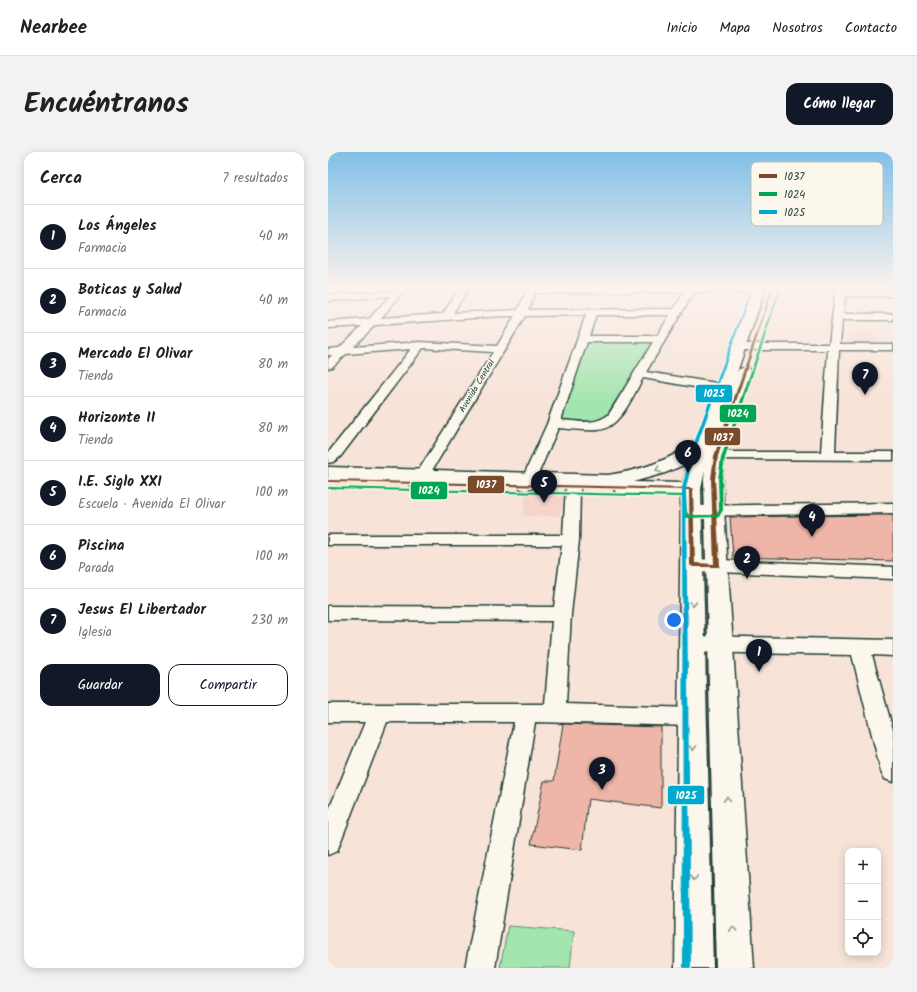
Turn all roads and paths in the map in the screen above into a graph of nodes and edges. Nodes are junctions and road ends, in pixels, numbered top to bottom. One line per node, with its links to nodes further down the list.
1 (369, 325): 14 (street)
2 (514, 325): 13 (street, Avenida Central)
3 (588, 325): 8 (street)
4 (669, 325): 7 (street)
5 (753, 325): 10 (main road)
6 (837, 325): 12 (street)
7 (661, 339): 8 (street); 17 (street)
8 (583, 340): 19 (street)
9 (420, 346): 13 (street); 14 (street); 23 (street)
10 (746, 347): 12 (street); 18 (main road); 20 (main road)
11 (893, 347): 12 (street)
12 (834, 348): 21 (street)
13 (499, 349): 24 (street, Avenida Central)
14 (341, 351): 15 (street); 16 (street)
15 (328, 352)
16 (328, 365)
17 (639, 374): 18 (street); 19 (street)
18 (723, 388): 20 (main road)
19 (553, 424): 25 (street)
20 (706, 452): 21 (street); 25 (main road, one-way to 25); 27 (main road); 29 (main road)
21 (828, 456): 22 (street)
22 (892, 457)
23 (328, 472): 24 (main road)
24 (419, 480): 25 (main road)
25 (528, 483): 26 (main road)
26 (573, 487): 27 (main road); 32 (street)
27 (691, 489): 30 (main road)
28 (893, 508): 29 (street)
29 (714, 510): 30 (street); 33 (main road)
30 (692, 511): 33 (main road)
31 (328, 540): 32 (street)
32 (571, 540): 36 (street)
33 (705, 565): 34 (street); 37 (main road)
34 (893, 573)
35 (328, 613): 36 (street)
36 (562, 614): 42 (street)
37 (707, 645): 38 (street); 44 (main road); 49 (main road, one-way to 37)
38 (860, 648): 39 (street); 45 (street)
39 (893, 648)
40 (328, 712): 41 (street)
41 (380, 713): 43 (street); 46 (street)
42 (555, 713): 43 (street); 44 (street)
43 (526, 714): 47 (street)
44 (693, 717): 48 (main road, one-way to 48)
45 (893, 771)
46 (328, 842)
47 (480, 968)
48 (694, 968)
49 (734, 968)

